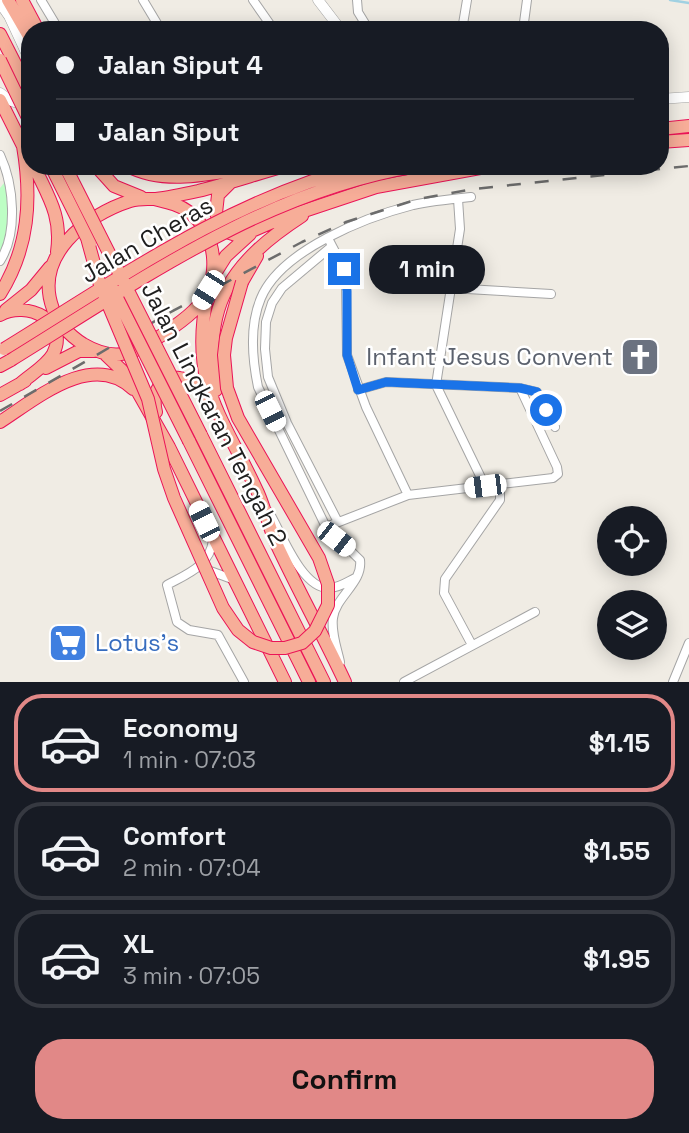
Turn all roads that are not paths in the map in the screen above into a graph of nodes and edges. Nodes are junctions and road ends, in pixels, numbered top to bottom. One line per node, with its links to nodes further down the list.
1 (8, 0): 11 (highway)
2 (22, 0): 12 (highway)
3 (41, 0): 13 (street)
4 (145, 0): 14 (street)
5 (253, 0): 15 (street)
6 (318, 0): 16 (street)
7 (356, 0): 17 (street)
8 (467, 0): 18 (street)
9 (527, 0): 19 (street)
10 (0, 3): 21 (street)
11 (21, 21)
12 (33, 21)
13 (53, 21)
14 (156, 21)
15 (268, 21)
16 (334, 21)
17 (364, 21)
18 (464, 21)
19 (524, 21)
20 (0, 34): 23 (highway)
21 (21, 42)
22 (0, 60): 28 (highway, bridge)
23 (21, 75)
24 (0, 93): 29 (street)
25 (689, 97): 26 (street)
26 (669, 99)
27 (0, 100): 32 (highway)
28 (21, 103)
29 (21, 104)
30 (689, 126): 31 (highway)
31 (669, 128)
32 (21, 135)
33 (689, 140): 34 (highway)
34 (669, 141)
35 (0, 155): 57 (street)
36 (28, 175): 60 (highway)
37 (38, 175): 56 (highway)
38 (56, 175): 53 (highway, Jalan Lingkaran Tengah 2, bridge)
39 (69, 175): 87 (highway, Jalan Lingkaran Tengah 2, bridge)
40 (104, 175): 49 (highway)
41 (158, 175): 42 (highway)
42 (189, 175)
43 (254, 175): 47 (highway)
44 (332, 175): 64 (highway, Jalan Cheras, bridge)
45 (380, 175): 64 (highway, Jalan Cheras, bridge)
46 (442, 175): 51 (highway)
47 (233, 181): 49 (highway); 52 (highway)
48 (471, 197): 50 (street)
49 (150, 199): 56 (highway); 58 (highway)
50 (458, 199): 55 (street); 59 (street)
51 (314, 208): 52 (highway); 54 (highway)
52 (256, 230): 58 (highway)
53 (87, 238): 54 (highway, bridge); 87 (highway, Jalan Lingkaran Tengah 2, bridge)
54 (268, 241): 71 (highway)
55 (330, 242): 68 (street); 79 (street); 80 (street)
56 (54, 260): 62 (highway); 63 (highway)
57 (0, 261)
58 (210, 286): 63 (highway); 71 (highway)
59 (450, 288): 61 (street); 66 (street)
60 (0, 294)
61 (551, 294)
62 (0, 315): 65 (highway)
63 (102, 353): 65 (highway); 69 (highway)
64 (4, 356)
65 (20, 384): 70 (highway)
66 (436, 385): 67 (street); 68 (street); 76 (street)
67 (520, 388): 73 (street); 75 (street)
68 (358, 390): 78 (street)
69 (138, 394): 72 (highway); 74 (highway)
70 (0, 395)
71 (217, 414): 74 (highway); 77 (highway)
72 (0, 422)
73 (555, 427)
74 (169, 447): 81 (highway)
75 (500, 485): 76 (street); 88 (street)
76 (485, 486): 78 (street)
77 (259, 494): 83 (street); 93 (highway)
78 (408, 495): 79 (street)
79 (338, 522): 80 (street)
80 (326, 527): 83 (street)
81 (213, 540): 82 (street); 84 (highway)
82 (199, 567): 84 (street); 89 (street)
83 (358, 576): 93 (street)
84 (234, 580): 90 (highway)
85 (535, 612): 88 (street)
86 (689, 643): 95 (street)
87 (299, 646): 91 (highway, Jalan Lingkaran Tengah 2); 92 (highway, Jalan Lingkaran Tengah 2)
88 (472, 646): 94 (street)
89 (244, 681)
90 (285, 681)
91 (309, 681)
92 (324, 681)
93 (345, 681)
94 (404, 681)
95 (673, 681)

